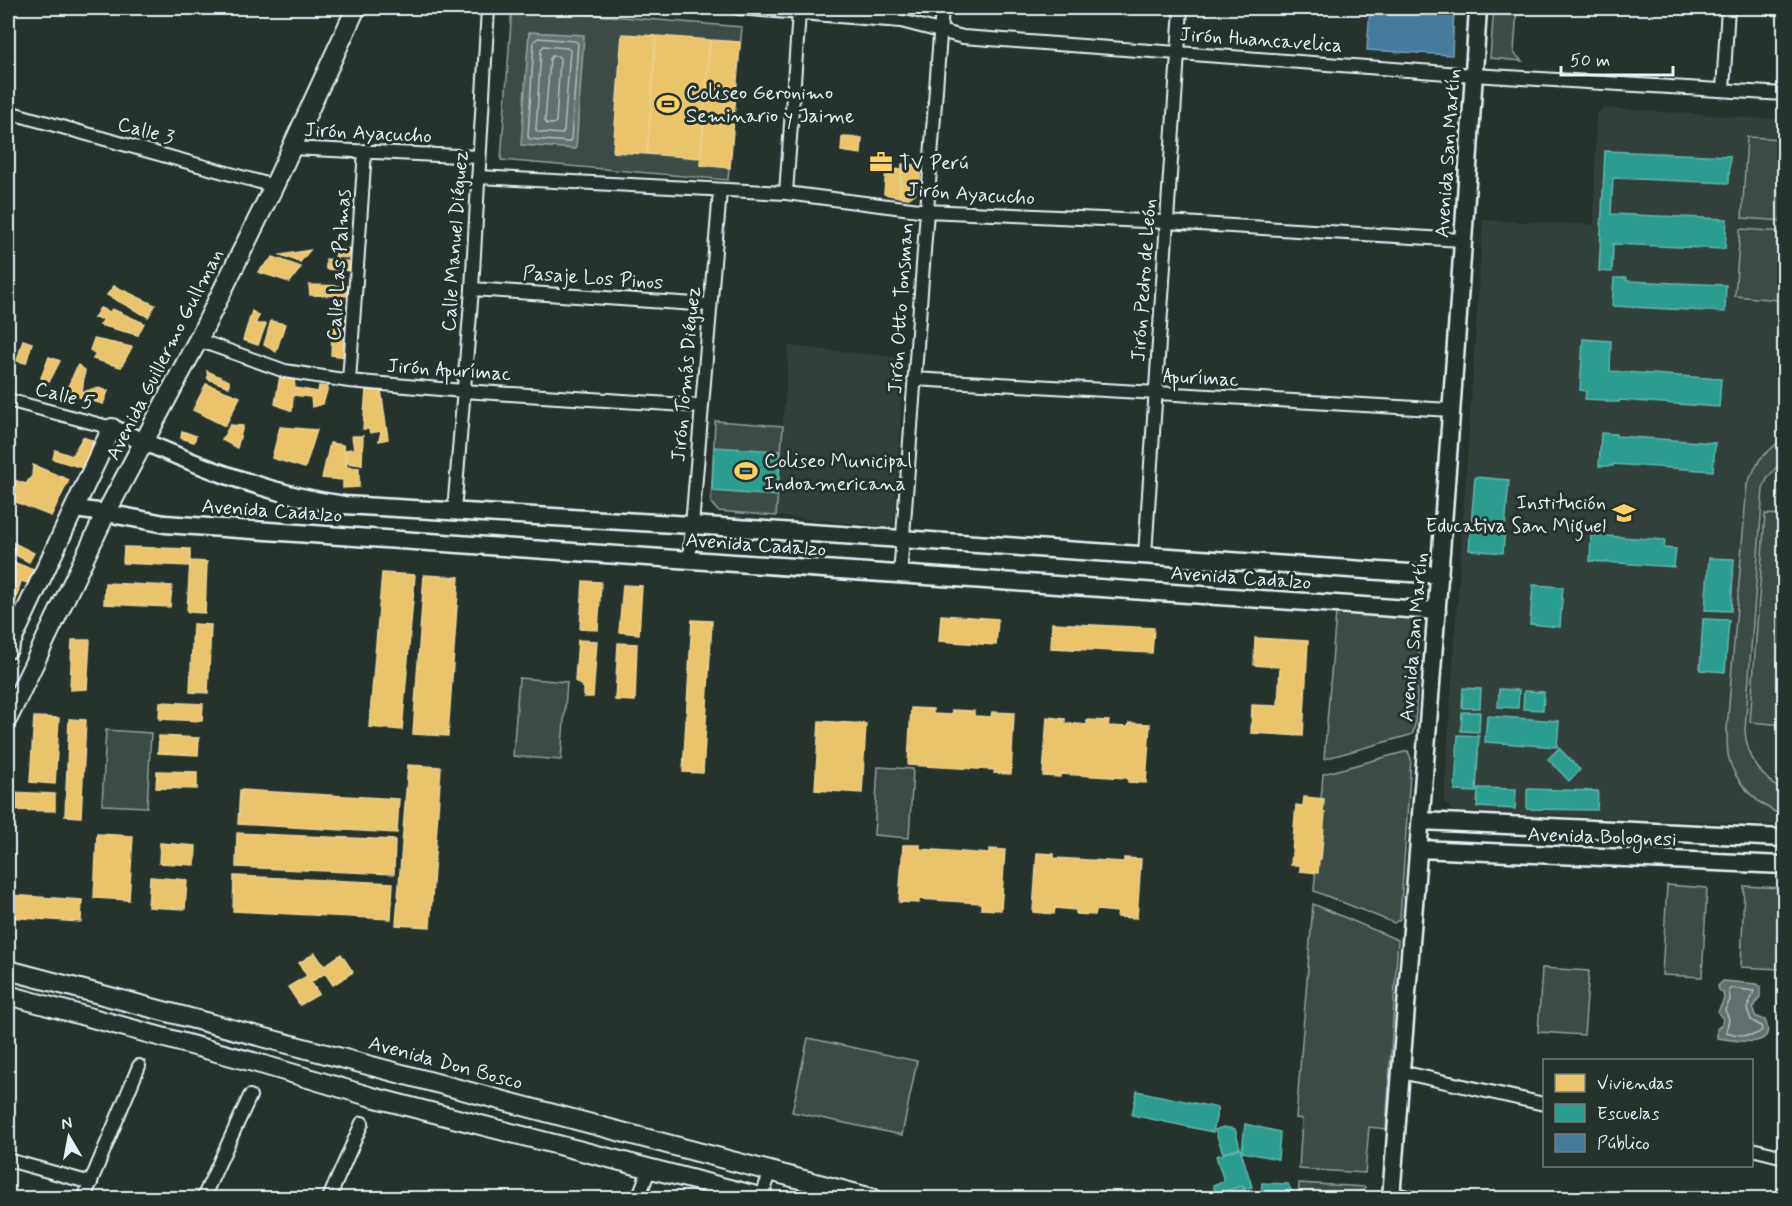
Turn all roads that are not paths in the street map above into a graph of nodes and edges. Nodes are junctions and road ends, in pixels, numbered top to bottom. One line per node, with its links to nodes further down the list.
1 (356, 8): 15 (main road, Avenida Guillermo Gullman)
2 (488, 8): 17 (street, Calle Manuel Diéguez)
3 (738, 8): 8 (street, Jirón Huancavelica)
4 (942, 8): 9 (street, Jirón Otto Tonsman)
5 (1180, 8): 10 (street, Jirón Pedro de León)
6 (1478, 8): 11 (street, Avenida San Martín)
7 (1728, 8): 12 (street)
8 (799, 13): 9 (street, Jirón Huancavelica); 21 (street)
9 (940, 30): 10 (street, Jirón Huancavelica); 22 (street, Jirón Otto Tonsman)
10 (1178, 52): 11 (street, Jirón Huancavelica); 23 (street, Jirón Pedro de León)
11 (1474, 75): 12 (street, Jirón Huancavelica); 24 (street, Avenida San Martín)
12 (1723, 90): 13 (street, Jirón Huancavelica)
13 (1785, 94)
14 (8, 112): 19 (street, Calle 3)
15 (291, 148): 16 (street, Jirón Ayacucho); 19 (main road, Avenida Guillermo Gullman)
16 (365, 151): 17 (street, Jirón Ayacucho); 29 (street, Calle Las Palmas)
17 (479, 157): 18 (street, Calle Manuel Diéguez)
18 (478, 177): 20 (street, Jirón Ayacucho); 25 (street, Calle Manuel Diéguez)
19 (274, 186): 27 (main road, Avenida Guillermo Gullman)
20 (720, 191): 21 (street, Jirón Ayacucho); 26 (street, Jirón Tomás Diéguez)
21 (786, 193): 22 (street, Jirón Ayacucho)
22 (927, 211): 23 (street, Jirón Ayacucho); 28 (street, Jirón Otto Tonsman)
23 (1166, 222): 24 (street, Jirón Ayacucho); 31 (street, Jirón Pedro de León)
24 (1462, 240): 34 (street, Avenida San Martín)
25 (472, 289): 26 (street, Pasaje Los Pinos); 30 (street, Calle Manuel Diéguez)
26 (710, 305): 33 (street, Jirón Tomás Diéguez)
27 (198, 340): 29 (street, Jirón Apurímac); 36 (main road, Avenida Guillermo Gullman)
28 (914, 379): 31 (street, Apurímac); 41 (street, Jirón Otto Tonsman)
29 (349, 381): 30 (street, Jirón Apurímac)
30 (463, 391): 33 (street, Jirón Apurímac); 38 (street, Calle Manuel Diéguez)
31 (1155, 394): 34 (street, Apurímac); 42 (street, Jirón Pedro de León)
32 (8, 400): 35 (street, Calle 5)
33 (702, 406): 40 (street, Jirón Tomás Diéguez)
34 (1450, 410): 44 (street, Avenida San Martín)
35 (112, 428): 36 (street, Avenida Cadalzo); 37 (main road, Avenida Guillermo Gullman)
36 (144, 442): 38 (street, Avenida Cadalzo); 39 (main road, Avenida Guillermo Gullman)
37 (74, 509): 39 (street, Avenida Cadalzo); 46 (main road, Avenida Guillermo Gullman)
38 (454, 512): 40 (street, Avenida Cadalzo)
39 (106, 513): 43 (street, Avenida Cadalzo); 47 (main road, Avenida Guillermo Gullman)
40 (691, 525): 41 (street, Avenida Cadalzo); 43 (street, Jirón Tomás Diéguez)
41 (902, 540): 42 (street, Avenida Cadalzo); 45 (street, Jirón Otto Tonsman)
42 (1144, 555): 44 (street, Avenida Cadalzo)
43 (689, 561): 45 (street, Avenida Cadalzo)
44 (1440, 575): 48 (street, Avenida San Martín)
45 (900, 576): 48 (street, Avenida Cadalzo)
46 (33, 596): 47 (main road); 49 (main road, Avenida Guillermo Gullman)
47 (60, 610): 50 (main road, Avenida Guillermo Gullman)
48 (1437, 611): 51 (street, Avenida San Martín)
49 (8, 648)
50 (8, 718)
51 (1421, 821): 52 (street, Avenida Bolognesi); 53 (street, Avenida San Martín)
52 (1785, 838)
53 (1419, 849): 54 (street, Avenida Bolognesi); 58 (street, Avenida San Martín)
54 (1785, 865)
55 (8, 970): 66 (main road, Avenida Don Bosco)
56 (8, 995): 65 (main road)
57 (139, 1066): 67 (street)
58 (1401, 1072): 60 (street); 68 (street, Avenida San Martín)
59 (250, 1096): 70 (street)
60 (1543, 1104)
61 (362, 1123): 71 (street)
62 (1753, 1149): 63 (street)
63 (1785, 1157)
64 (8, 1160): 67 (street)
65 (650, 1168): 72 (street); 73 (main road)
66 (771, 1171): 73 (street); 74 (main road, Avenida Don Bosco)
67 (91, 1183): 69 (street)
68 (1392, 1196): 75 (street)
69 (84, 1198)
70 (203, 1198)
71 (329, 1198)
72 (638, 1198)
73 (762, 1198)
74 (872, 1198)
75 (1412, 1198)

